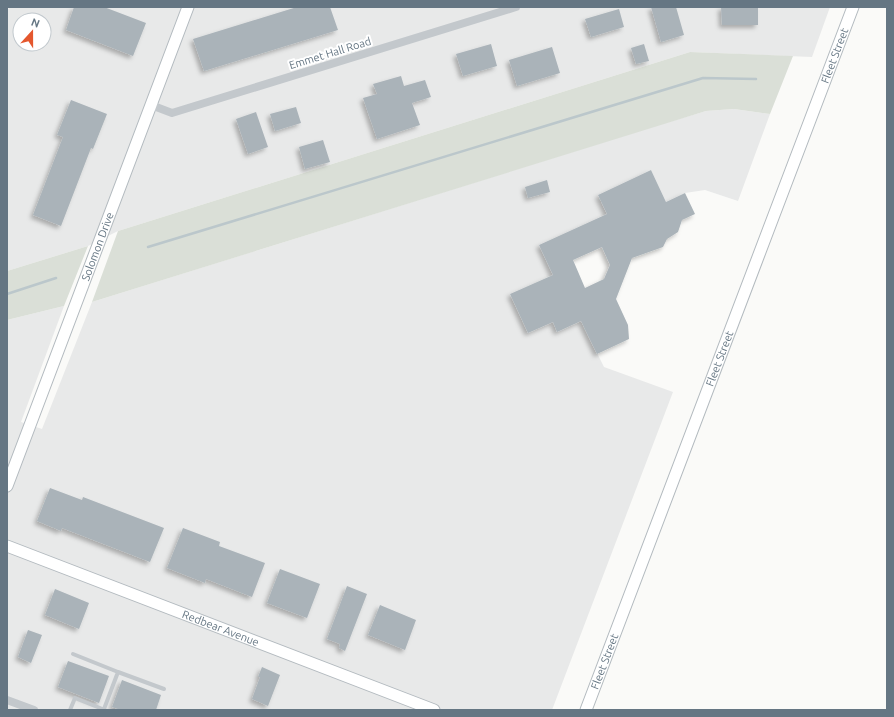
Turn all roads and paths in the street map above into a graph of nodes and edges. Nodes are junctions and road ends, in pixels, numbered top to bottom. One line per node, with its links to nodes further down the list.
1 (188, 7): 4 (street, Solomon Drive)
2 (516, 7): 4 (street, Emmet Hall Road)
3 (853, 7): 15 (street, Fleet Street)
4 (151, 105): 5 (street, Solomon Drive)
5 (7, 486)
6 (7, 546): 14 (street, Redbear Avenue)
7 (73, 654): 8 (lane)
8 (118, 672): 9 (lane); 13 (lane)
9 (164, 689)
10 (7, 700): 11 (street)
11 (34, 710)
12 (70, 710): 13 (lane)
13 (105, 710)
14 (434, 710)
15 (586, 710)

